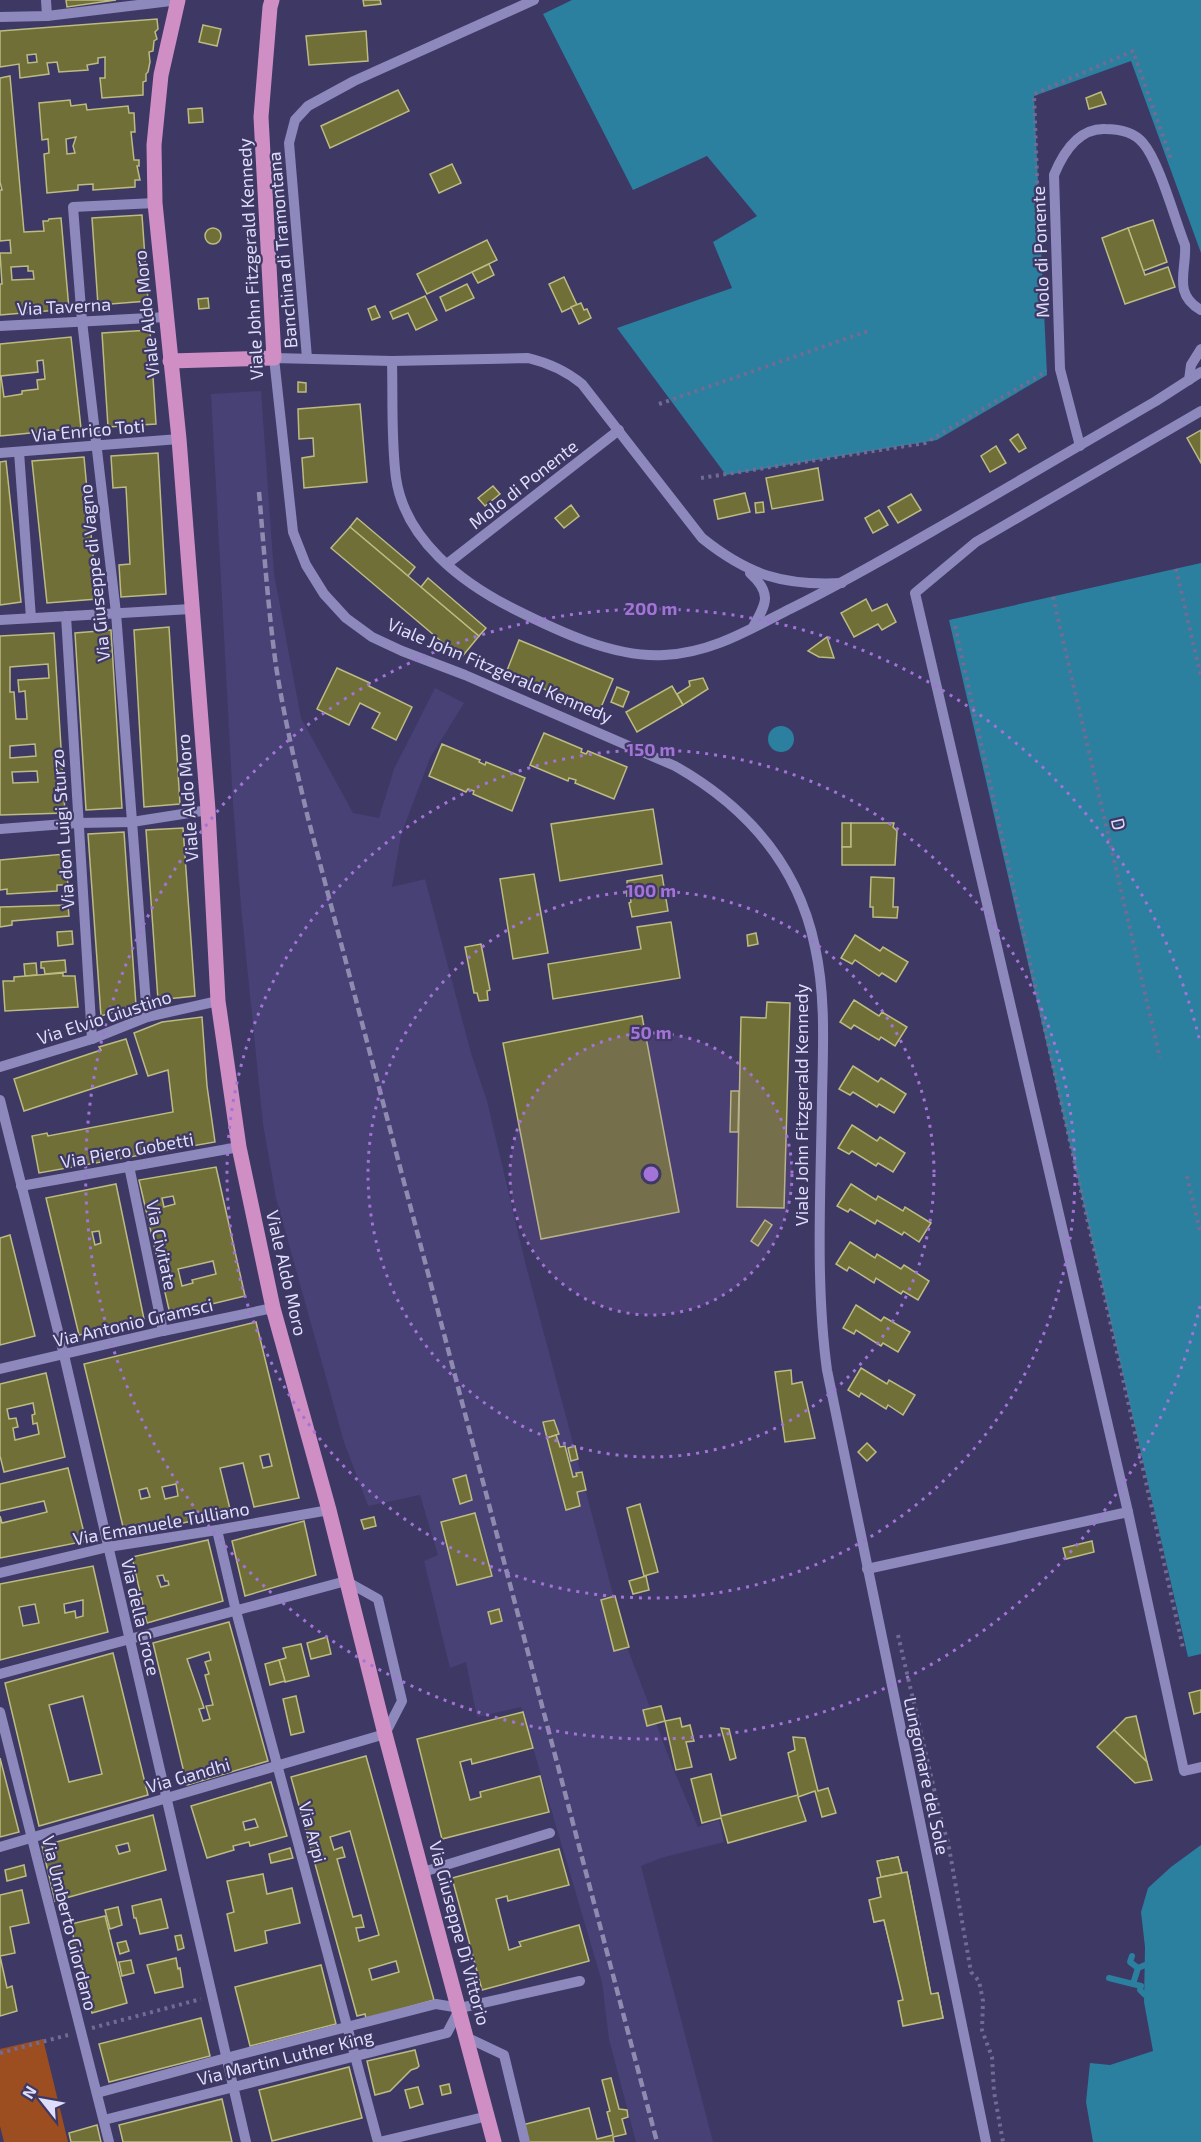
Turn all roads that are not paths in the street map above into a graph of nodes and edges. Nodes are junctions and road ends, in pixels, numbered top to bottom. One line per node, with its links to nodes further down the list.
1 (46, 0): 5 (street)
2 (179, 0): 5 (street); 7 (main road, Viale Aldo Moro)
3 (272, 0): 13 (main road, Viale John Fitzgerald Kennedy)
4 (534, 0): 14 (street, Banchina di Tramontana)
5 (47, 16): 6 (street)
6 (0, 17)
7 (155, 203): 9 (main road, Viale Aldo Moro); 10 (street, Via Giuseppe di Vagno)
8 (1201, 310): 23 (street, Molo di Ponente)
9 (167, 317): 10 (street, Via Taverna); 16 (main road, Viale Aldo Moro)
10 (82, 321): 11 (street, Via Taverna); 22 (street, Via Giuseppe di Vagno)
11 (0, 326)
12 (1201, 349): 18 (street)
13 (274, 358): 14 (street); 16 (main road); 51 (street, Viale John Fitzgerald Kennedy)
14 (307, 358): 15 (street)
15 (392, 361): 20 (street); 26 (street)
16 (170, 362): 21 (main road, Viale Aldo Moro)
17 (1201, 372): 18 (street)
18 (1188, 380): 23 (street)
19 (1201, 411): 53 (street)
20 (619, 430): 26 (street, Molo di Ponente); 27 (street)
21 (179, 439): 22 (street, Via Enrico Toti); 29 (main road, Viale Aldo Moro)
22 (96, 446): 24 (street, Via Enrico Toti); 30 (street, Via Giuseppe di Vagno)
23 (1080, 446): 28 (street)
24 (19, 452): 25 (street, Via Enrico Toti); 32 (street)
25 (0, 453)
26 (447, 564): 34 (street)
27 (743, 566): 28 (street); 34 (street)
28 (842, 583): 34 (street)
29 (191, 609): 30 (street); 35 (main road, Viale Aldo Moro)
30 (116, 613): 31 (street); 36 (street, Via Giuseppe di Vagno)
31 (66, 616): 32 (street); 37 (street, Via don Luigi Sturzo)
32 (31, 618): 33 (street)
33 (0, 620)
34 (753, 627)
35 (208, 810): 36 (street); 39 (main road, Viale Aldo Moro)
36 (132, 822): 37 (street); 40 (street, Via Giuseppe di Vagno)
37 (78, 823): 38 (street); 41 (street, Via don Luigi Sturzo)
38 (0, 829)
39 (218, 1001): 40 (street, Via Elvio Giustino); 44 (main road, Viale Aldo Moro)
40 (147, 1017): 41 (street, Via Elvio Giustino)
41 (92, 1039): 42 (street, Via Elvio Giustino)
42 (0, 1067)
43 (0, 1100): 46 (street, Via della Croce)
44 (239, 1147): 45 (street, Via Piero Gobetti); 47 (main road, Viale Aldo Moro)
45 (129, 1166): 46 (street, Via Piero Gobetti); 48 (street, Via Civitate)
46 (21, 1186): 49 (street, Via della Croce)
47 (273, 1308): 48 (street, Via Antonio Gramsci); 52 (main road, Viale Aldo Moro)
48 (163, 1330): 49 (street, Via Antonio Gramsci)
49 (64, 1355): 50 (street, Via Antonio Gramsci); 55 (street, Via della Croce)
50 (0, 1369)
51 (836, 1417): 56 (street, Lungomare del Sole)
52 (329, 1510): 54 (street, Via Emanuele Tulliano); 58 (main road, Viale Aldo Moro)
53 (1128, 1512): 56 (street); 65 (street)
54 (217, 1530): 55 (street, Via Emanuele Tulliano); 59 (street, Via Arpi)
55 (108, 1547): 57 (street, Via Emanuele Tulliano); 60 (street, Via della Croce)
56 (867, 1569): 86 (street, Lungomare del Sole)
57 (0, 1573)
58 (346, 1581): 59 (street); 63 (main road, Via Giuseppe Di Vittorio); 63 (street)
59 (236, 1611): 60 (street); 64 (street, Via Arpi)
60 (129, 1640): 61 (street); 66 (street, Via della Croce)
61 (0, 1674)
62 (0, 1712): 68 (street, Via Umberto Giordano)
63 (386, 1734): 64 (street, Via Gandhi); 70 (main road, Via Giuseppe Di Vittorio)
64 (278, 1766): 66 (street, Via Gandhi); 73 (street, Via Arpi)
65 (1201, 1767)
66 (165, 1799): 68 (street, Via Gandhi); 76 (street, Via della Croce)
67 (550, 1833): 70 (street)
68 (32, 1838): 69 (street, Via Gandhi); 78 (street, Via Umberto Giordano)
69 (0, 1847)
70 (423, 1872): 72 (main road, Via Giuseppe Di Vittorio)
71 (580, 1981): 72 (street, Via Martin Luther King)
72 (460, 2007): 73 (street, Via Martin Luther King); 74 (main road, Via Giuseppe Di Vittorio); 75 (street, Via Martin Luther King)
73 (347, 2027): 75 (street, Via Arpi); 76 (street, Via Martin Luther King)
74 (468, 2038): 79 (main road, Via Giuseppe Di Vittorio); 85 (street)
75 (356, 2055): 77 (street, Via Martin Luther King); 83 (street, Via Arpi)
76 (226, 2058): 77 (street, Via della Croce); 78 (street, Via Martin Luther King)
77 (232, 2087): 80 (street, Via Martin Luther King); 82 (street, Via della Croce)
78 (96, 2093): 80 (street, Via Umberto Giordano)
79 (488, 2116): 83 (street); 84 (main road, Via Giuseppe Di Vittorio)
80 (104, 2120): 81 (street, Via Umberto Giordano)
81 (109, 2142)
82 (246, 2142)
83 (378, 2142)
84 (494, 2142)
85 (525, 2142)
86 (986, 2142)

